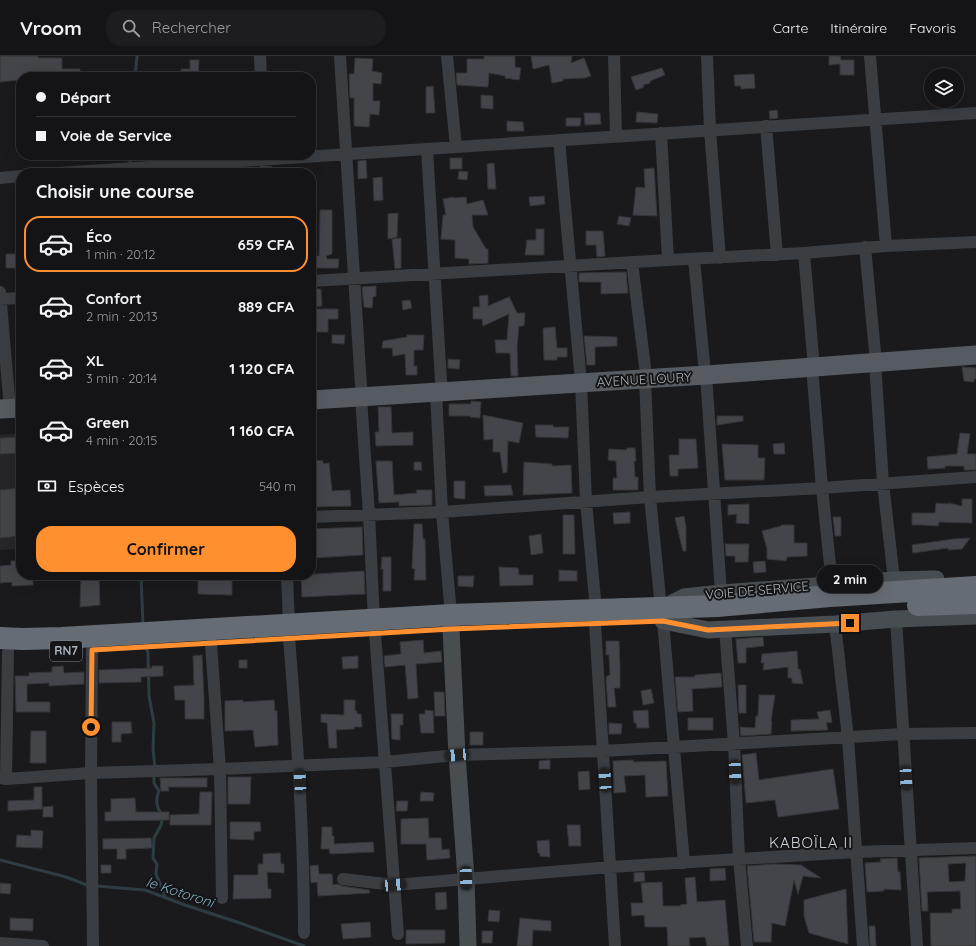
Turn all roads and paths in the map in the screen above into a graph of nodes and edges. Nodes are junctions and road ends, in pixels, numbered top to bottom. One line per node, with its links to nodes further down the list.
1 (260, 56): 7 (street)
2 (340, 56): 17 (street)
3 (447, 56): 15 (street)
4 (614, 56): 13 (street)
5 (707, 56): 11 (street)
6 (870, 56): 9 (street)
7 (261, 72)
8 (976, 113): 9 (street)
9 (875, 119): 10 (street); 24 (street)
10 (766, 126): 11 (street); 27 (street)
11 (710, 130): 12 (street); 28 (street)
12 (661, 133): 13 (street); 30 (street)
13 (616, 136): 14 (street)
14 (559, 140): 15 (street); 32 (street)
15 (456, 147): 16 (street)
16 (427, 149): 17 (street); 33 (street)
17 (346, 155): 18 (street); 34 (street)
18 (316, 156)
19 (227, 160): 20 (street)
20 (122, 168)
21 (16, 176): 22 (street)
22 (0, 178)
23 (976, 242): 24 (street)
24 (886, 246): 25 (street)
25 (865, 247): 26 (street); 40 (street)
26 (804, 253): 27 (street); 41 (street)
27 (777, 255): 28 (street)
28 (720, 258): 29 (street)
29 (694, 259): 30 (street); 42 (street)
30 (668, 260): 31 (street)
31 (632, 262): 32 (street); 43 (street)
32 (571, 266): 33 (street); 44 (street)
33 (434, 274): 34 (street); 45 (street)
34 (354, 279): 35 (street); 47 (street)
35 (316, 281)
36 (0, 297): 37 (street); 49 (street)
37 (16, 298)
38 (976, 345): 40 (main road, AVENUE LOURY)
39 (976, 355): 40 (main road, AVENUE LOURY)
40 (875, 358): 41 (main road, AVENUE LOURY); 51 (street)
41 (813, 362): 42 (main road, AVENUE LOURY); 52 (street)
42 (705, 369): 43 (main road, AVENUE LOURY); 53 (street)
43 (645, 373): 44 (main road, AVENUE LOURY); 54 (street)
44 (580, 377): 45 (main road, AVENUE LOURY); 55 (street)
45 (438, 386): 47 (main road, AVENUE LOURY); 56 (street)
46 (316, 389): 47 (main road, AVENUE LOURY)
47 (361, 392): 48 (main road, AVENUE LOURY); 57 (street)
48 (316, 399)
49 (10, 413)
50 (976, 477): 51 (street)
51 (883, 483): 52 (street); 61 (street)
52 (822, 488): 53 (street); 62 (street)
53 (715, 494): 54 (street); 64 (street)
54 (650, 497): 55 (street); 66 (street)
55 (586, 502): 56 (street); 68 (street)
56 (442, 512): 57 (street); 70 (street)
57 (369, 514): 58 (street); 72 (street)
58 (316, 517)
59 (976, 578): 61 (main road, VOIE DE SERVICE)
60 (287, 580): 74 (street)
61 (894, 580): 62 (main road, VOIE DE SERVICE)
62 (832, 584): 64 (main road, VOIE DE SERVICE)
63 (976, 587): 66 (highway, RN7)
64 (722, 593): 66 (main road, VOIE DE SERVICE)
65 (976, 603): 66 (highway, RN7)
66 (662, 614): 68 (highway, RN7); 73 (main road); 84 (street)
67 (976, 616): 69 (main road)
68 (596, 617): 70 (highway, RN7); 85 (street)
69 (896, 619): 71 (main road); 81 (street)
70 (451, 622): 72 (highway, RN7); 86 (main road)
71 (835, 624): 73 (main road); 82 (street)
72 (374, 626): 74 (highway, RN7); 87 (street)
73 (725, 629): 83 (street)
74 (289, 631): 75 (highway, RN7); 77 (highway, RN7); 88 (street)
75 (157, 640): 76 (highway, RN7); 77 (highway, RN7)
76 (132, 641): 78 (highway, RN7); 79 (highway, RN7)
77 (211, 644): 89 (street)
78 (3, 647): 79 (highway, RN7); 91 (street)
79 (92, 650): 90 (street)
80 (976, 733): 81 (street)
81 (903, 734): 82 (street); 93 (street)
82 (848, 738): 83 (street); 94 (street)
83 (734, 743): 84 (street); 95 (street)
84 (673, 747): 85 (street); 96 (street)
85 (604, 751): 86 (street); 97 (street)
86 (457, 755): 87 (street); 98 (main road)
87 (385, 762): 88 (street); 100 (street)
88 (299, 766): 89 (street); 102 (street)
89 (220, 769): 90 (street); 101 (street)
90 (91, 773): 91 (street); 107 (street)
91 (3, 778)
92 (976, 848): 93 (street)
93 (910, 851): 94 (street); 111 (street)
94 (856, 852): 95 (street); 110 (street)
95 (739, 859): 96 (street); 109 (street)
96 (684, 863): 97 (street)
97 (611, 867): 98 (street); 108 (street)
98 (466, 878): 100 (street); 104 (main road)
99 (343, 879): 100 (street)
100 (394, 885): 103 (street)
101 (222, 898)
102 (304, 933)
103 (398, 934)
104 (468, 940)
105 (0, 943): 106 (street)
106 (43, 946)
107 (93, 946)
108 (615, 946)
109 (747, 946)
110 (862, 946)
111 (917, 946)

